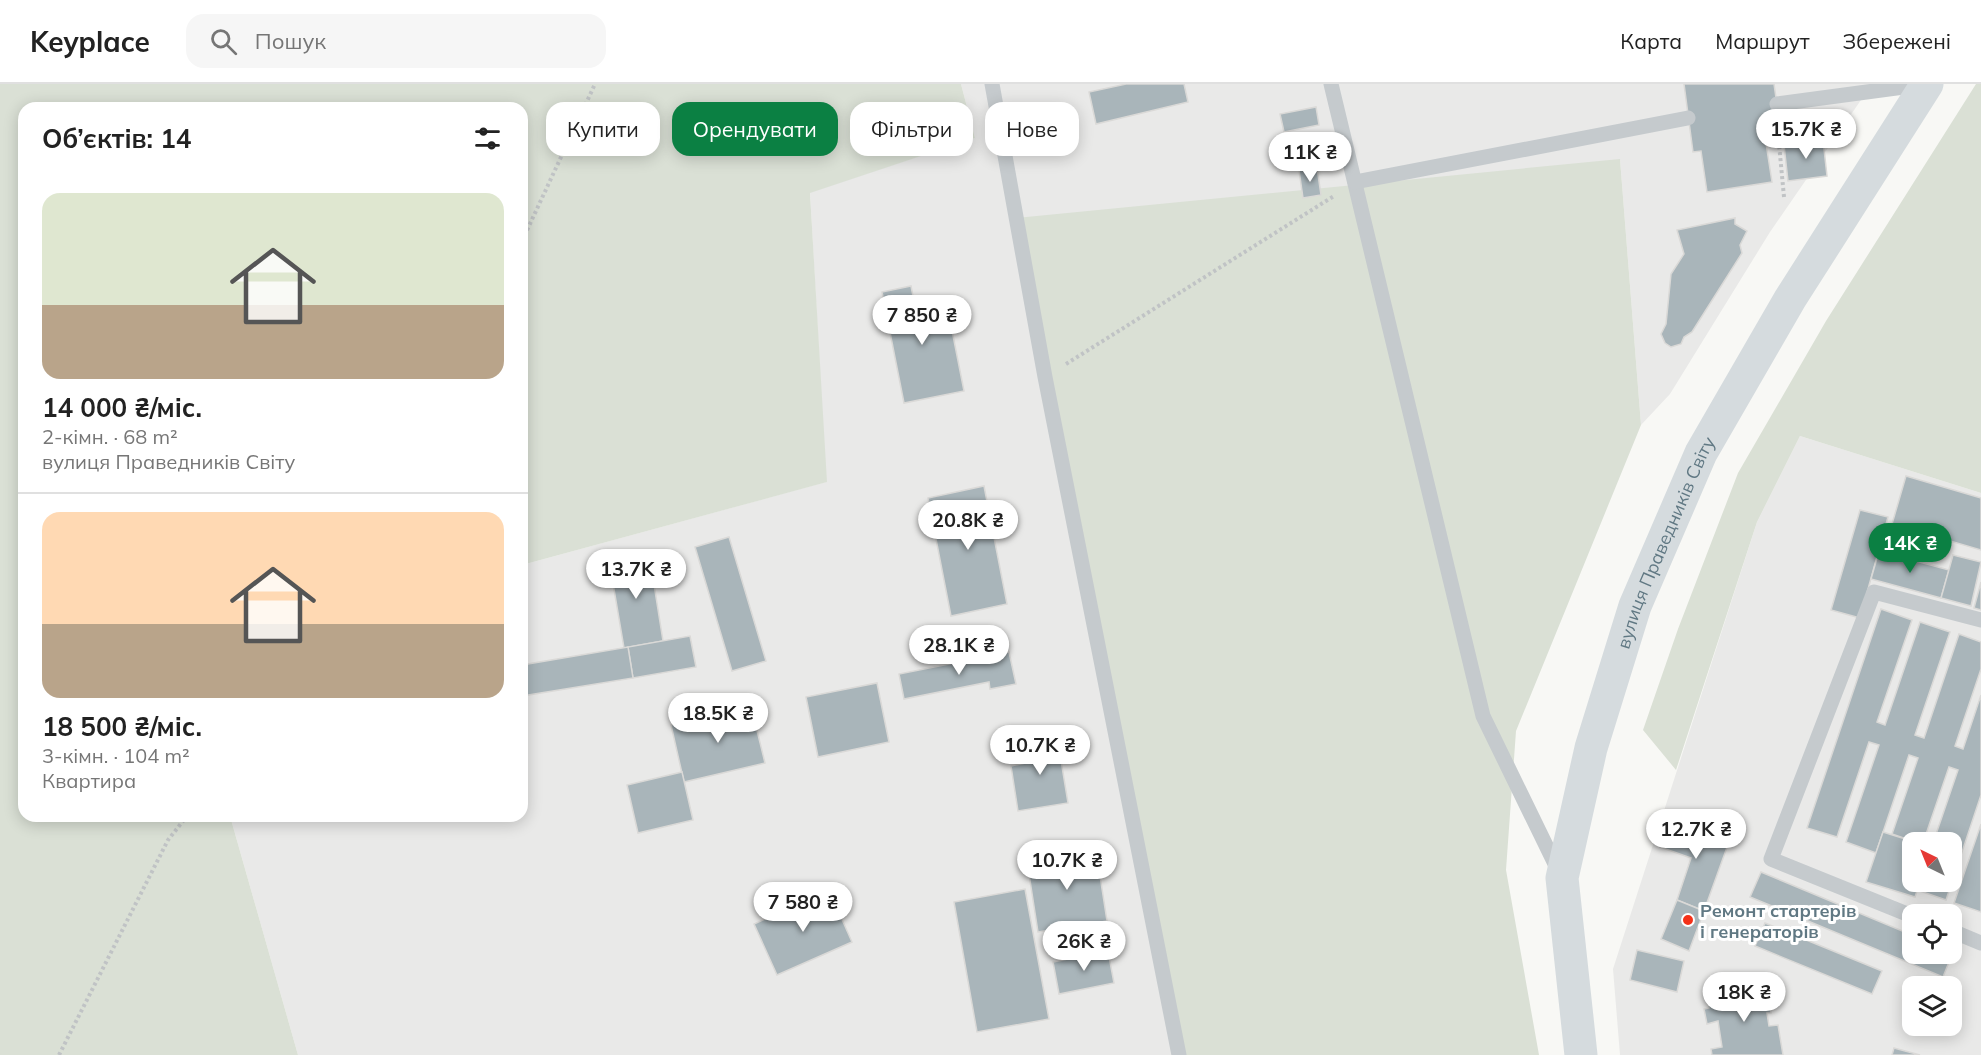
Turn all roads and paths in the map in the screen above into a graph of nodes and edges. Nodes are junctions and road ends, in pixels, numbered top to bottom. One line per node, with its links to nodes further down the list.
1 (595, 84): 10 (path)
2 (992, 84): 11 (lane)
3 (1331, 84): 8 (lane)
4 (1926, 84): 5 (lane); 14 (main road, вулиця Праведників Світу)
5 (1777, 104)
6 (1688, 118): 8 (lane)
7 (1842, 136): 9 (path)
8 (1355, 182): 11 (path); 14 (lane)
9 (1784, 197)
10 (528, 228)
11 (1045, 377): 19 (lane)
12 (1981, 620): 15 (lane)
13 (182, 822): 18 (path)
14 (1562, 878): 20 (main road, вулиця Праведників Світу)
15 (1902, 912)
16 (1962, 936): 17 (lane)
17 (1981, 943)
18 (60, 1055)
19 (1179, 1055)
20 (1581, 1055)

